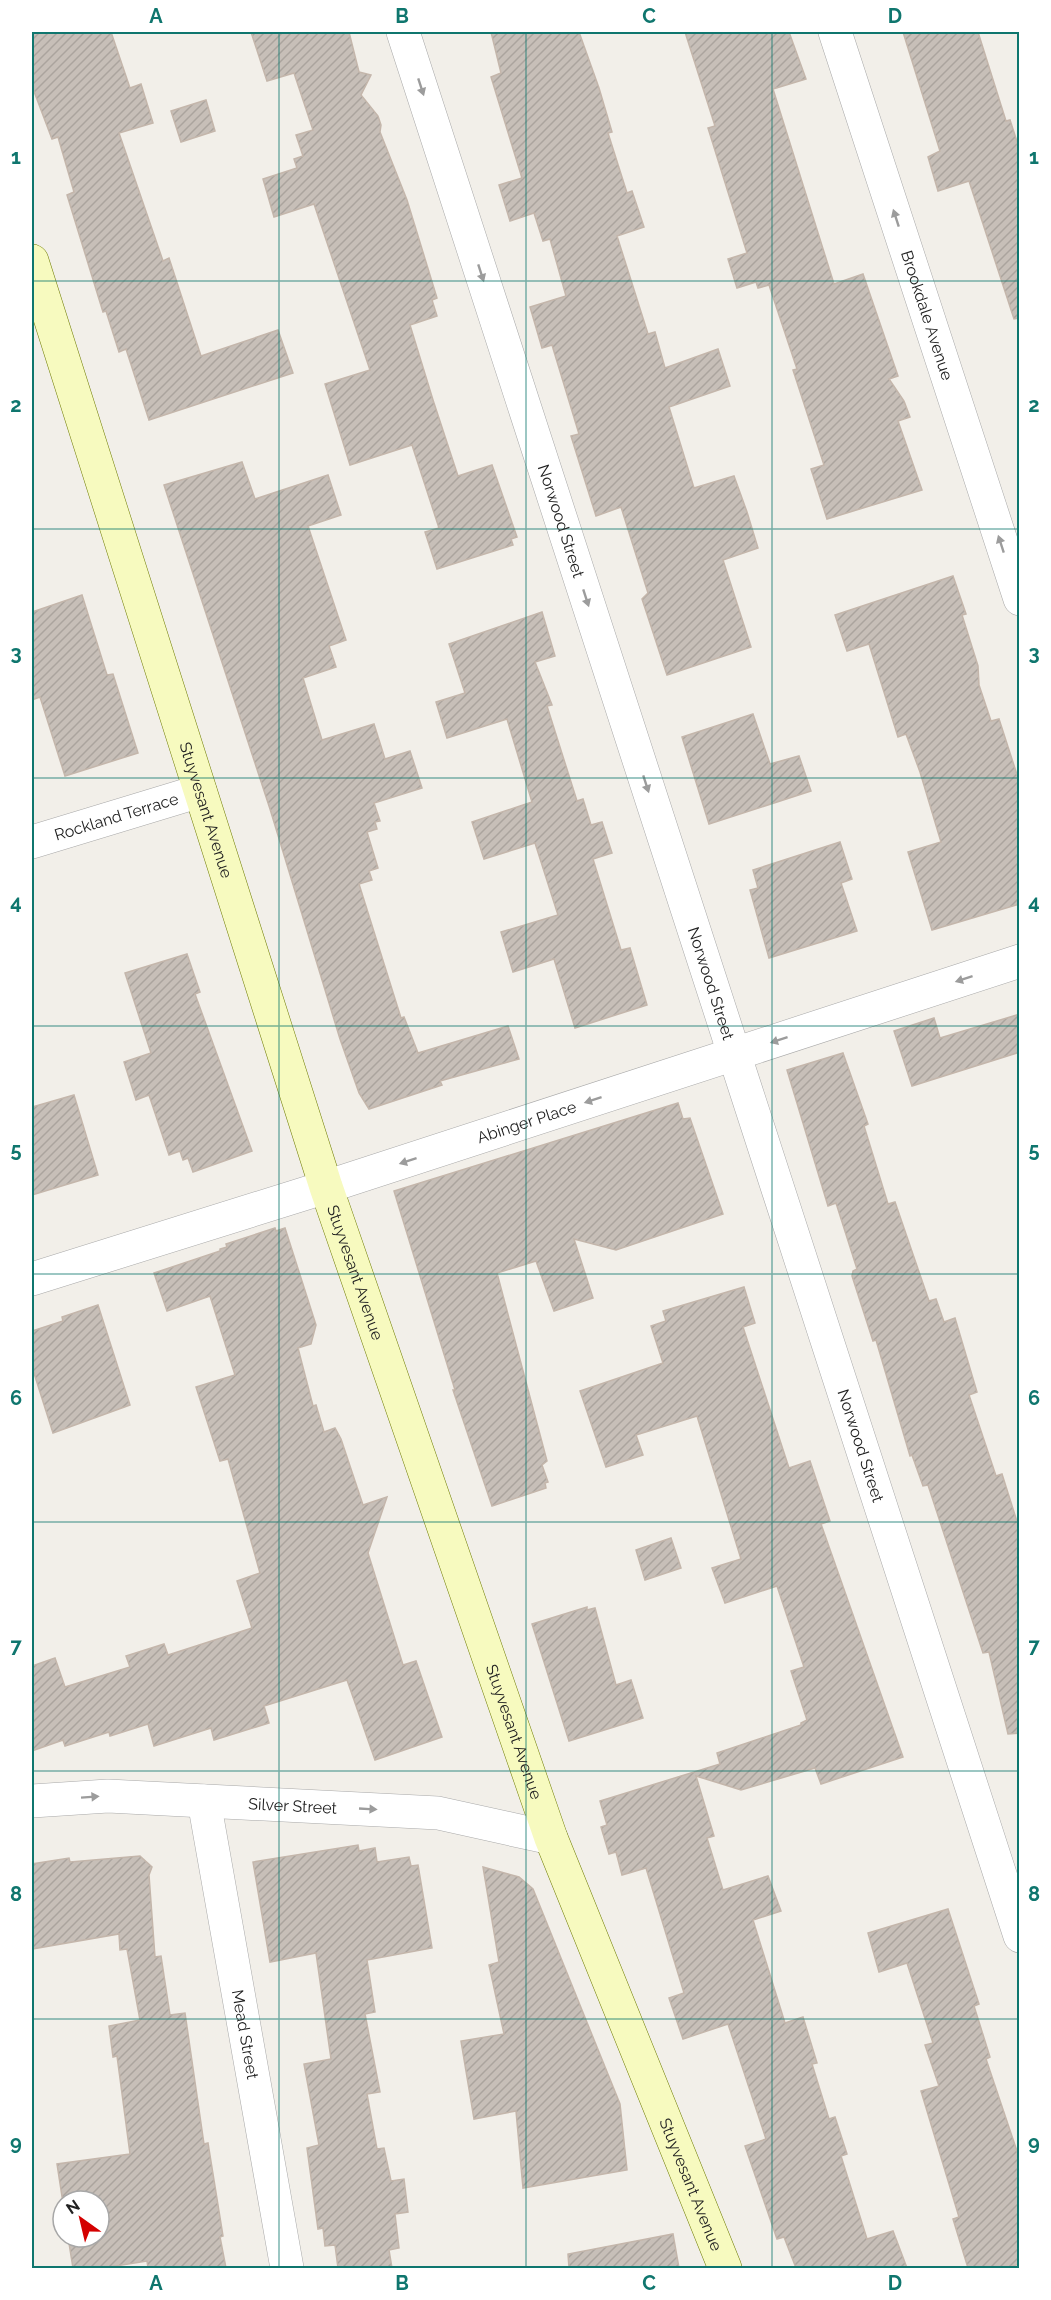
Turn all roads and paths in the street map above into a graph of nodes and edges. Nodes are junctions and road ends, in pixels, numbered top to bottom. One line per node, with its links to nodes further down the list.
1 (403, 32): 8 (street, Norwood Street, one-way to 8)
2 (836, 32): 4 (street, Brookdale Avenue, one-way to 2)
3 (32, 261): 5 (main road, Stuyvesant Avenue)
4 (1020, 599)
5 (200, 791): 6 (street, Rockland Terrace); 9 (main road, Stuyvesant Avenue)
6 (32, 842)
7 (1020, 961): 8 (street, Abinger Place, one-way to 8)
8 (733, 1054): 9 (street, Abinger Place, one-way to 9); 14 (street, Norwood Street)
9 (326, 1187): 10 (street, Abinger Place); 13 (main road, Stuyvesant Avenue)
10 (32, 1279)
11 (32, 1801): 12 (street, Silver Street, one-way to 12)
12 (204, 1801): 13 (street, Silver Street, one-way to 13); 15 (street, Mead Street)
13 (551, 1838): 16 (main road, Stuyvesant Avenue)
14 (1020, 1936)
15 (287, 2268)
16 (725, 2268)

